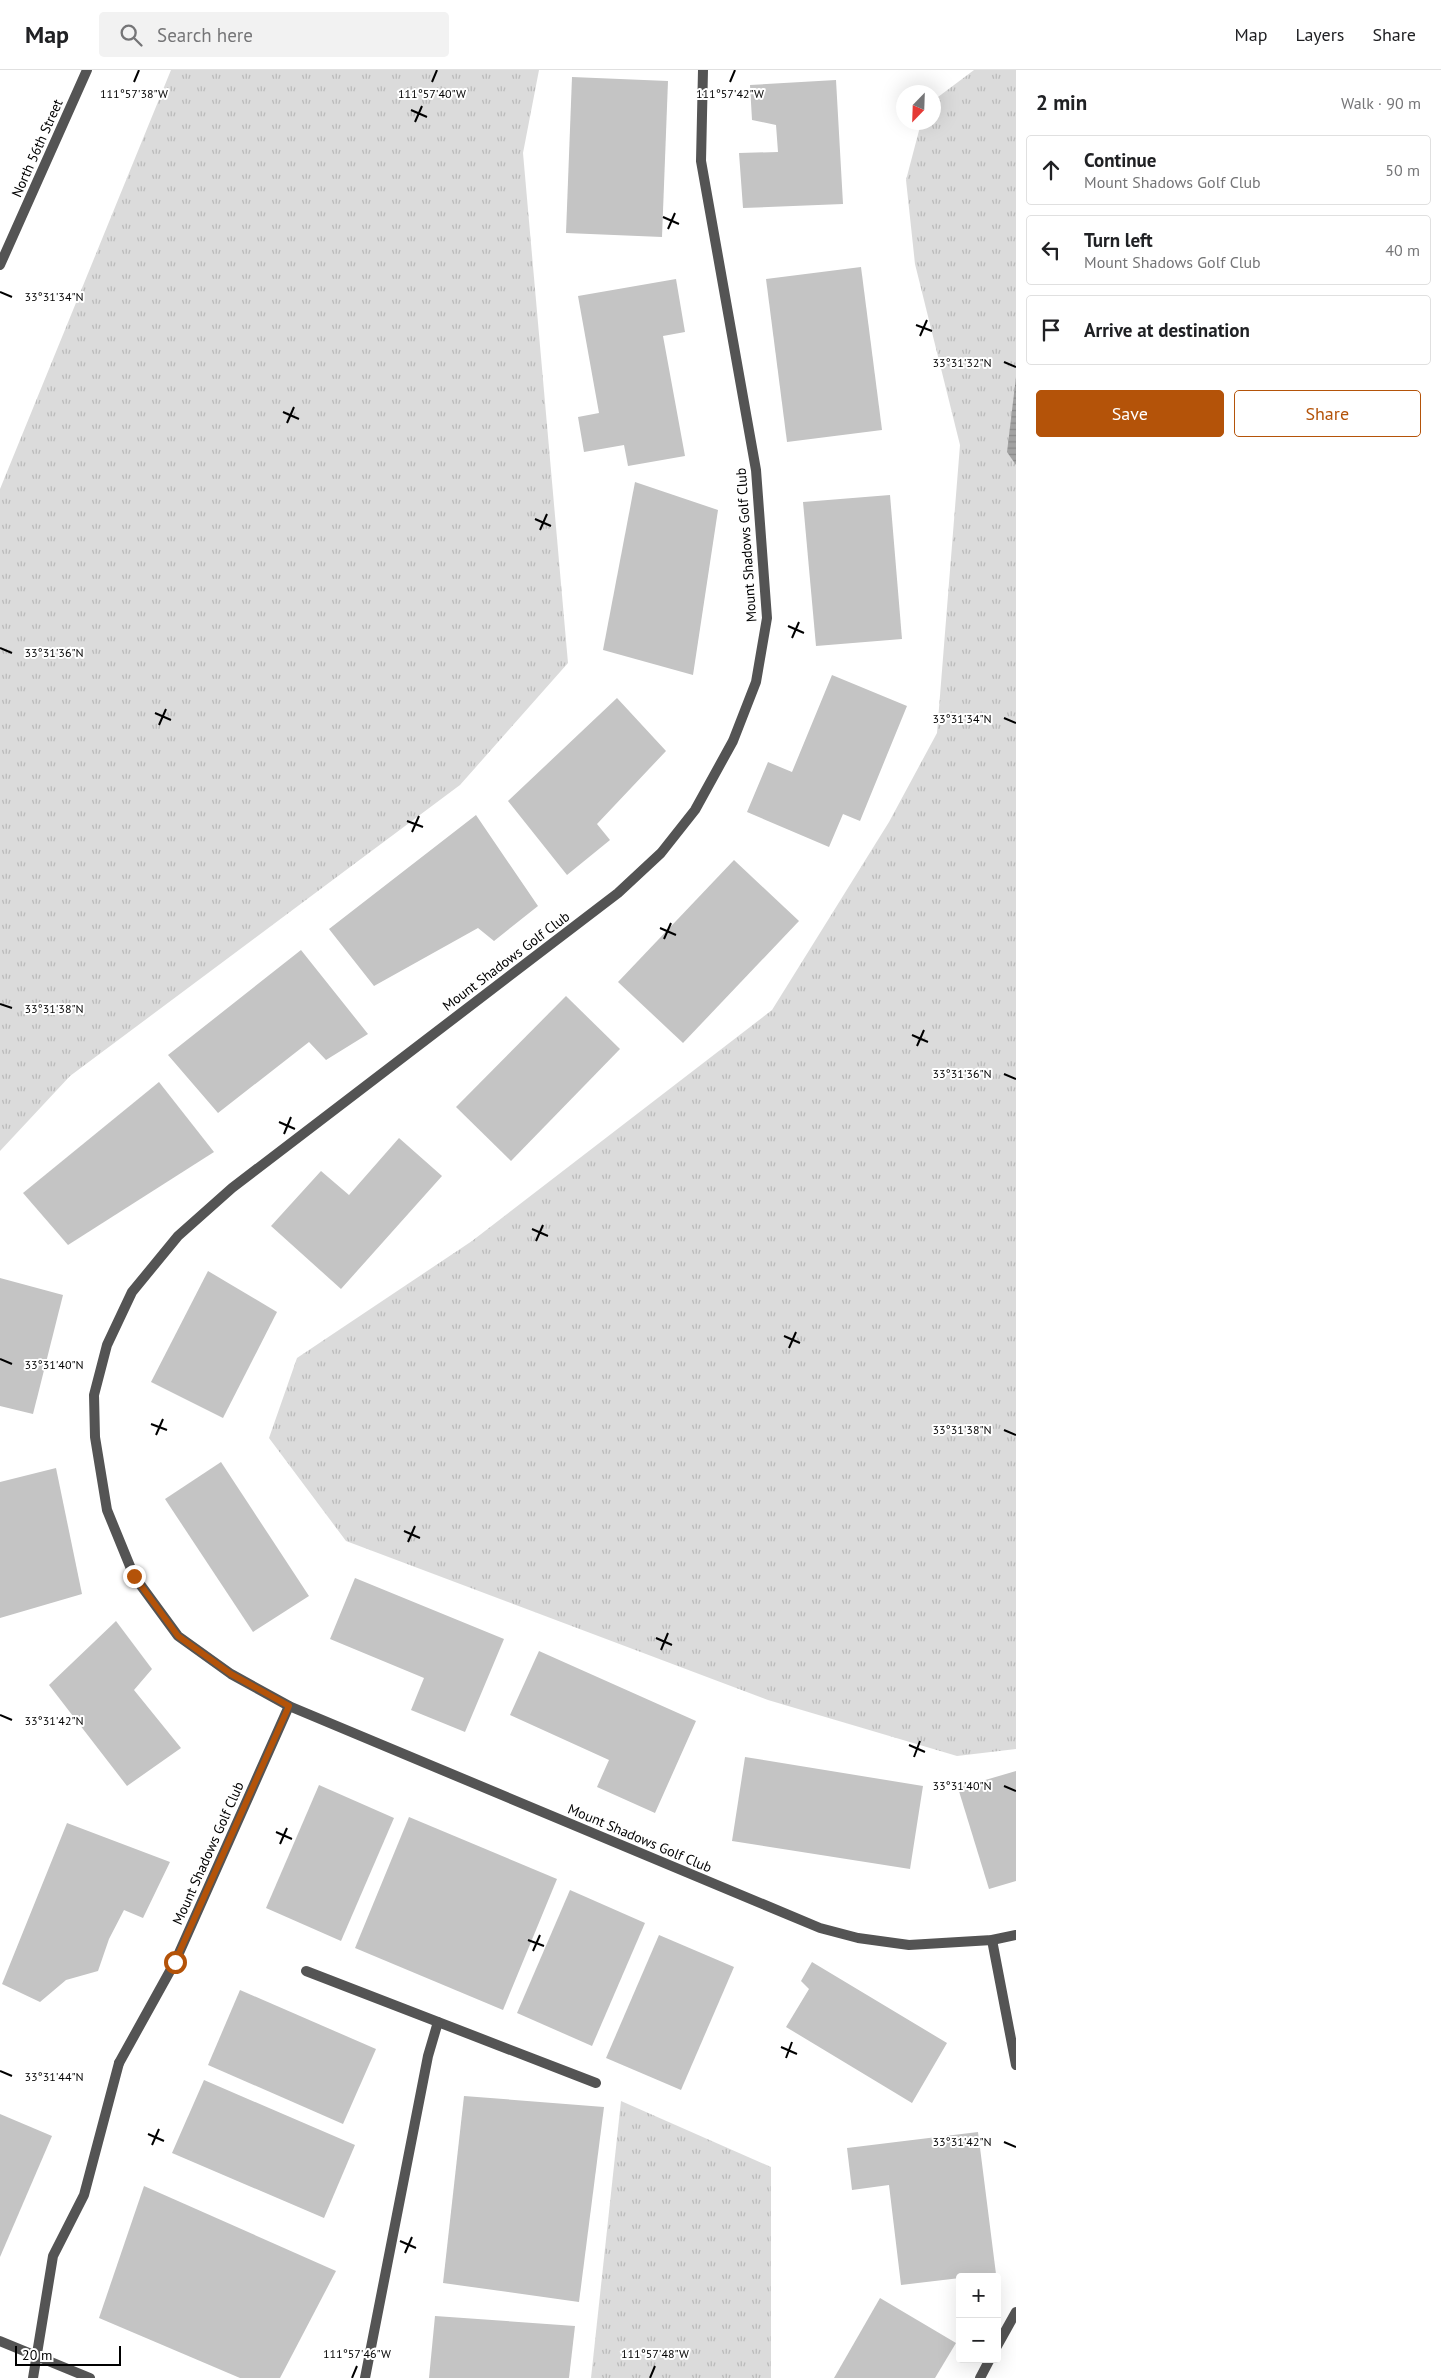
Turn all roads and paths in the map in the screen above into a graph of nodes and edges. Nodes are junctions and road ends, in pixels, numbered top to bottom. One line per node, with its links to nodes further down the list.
1 (87, 70): 3 (street, North 56th Street)
2 (703, 70): 4 (street, Mount Shadows Golf Club)
3 (0, 265)
4 (289, 1706): 6 (street, Mount Shadows Golf Club); 14 (street, Mount Shadows Golf Club)
5 (1016, 1935): 6 (street, Mount Shadows Golf Club)
6 (992, 1940): 9 (street)
7 (306, 1970): 8 (street)
8 (438, 2022): 10 (street); 18 (street)
9 (1016, 2065)
10 (596, 2084)
11 (1016, 2312): 12 (street)
12 (1001, 2339)
13 (0, 2341): 14 (street)
14 (36, 2356): 16 (street, Mount Shadows Golf Club); 17 (street)
15 (988, 2363): 19 (street)
16 (33, 2378)
17 (90, 2378)
18 (365, 2378)
19 (980, 2378)

